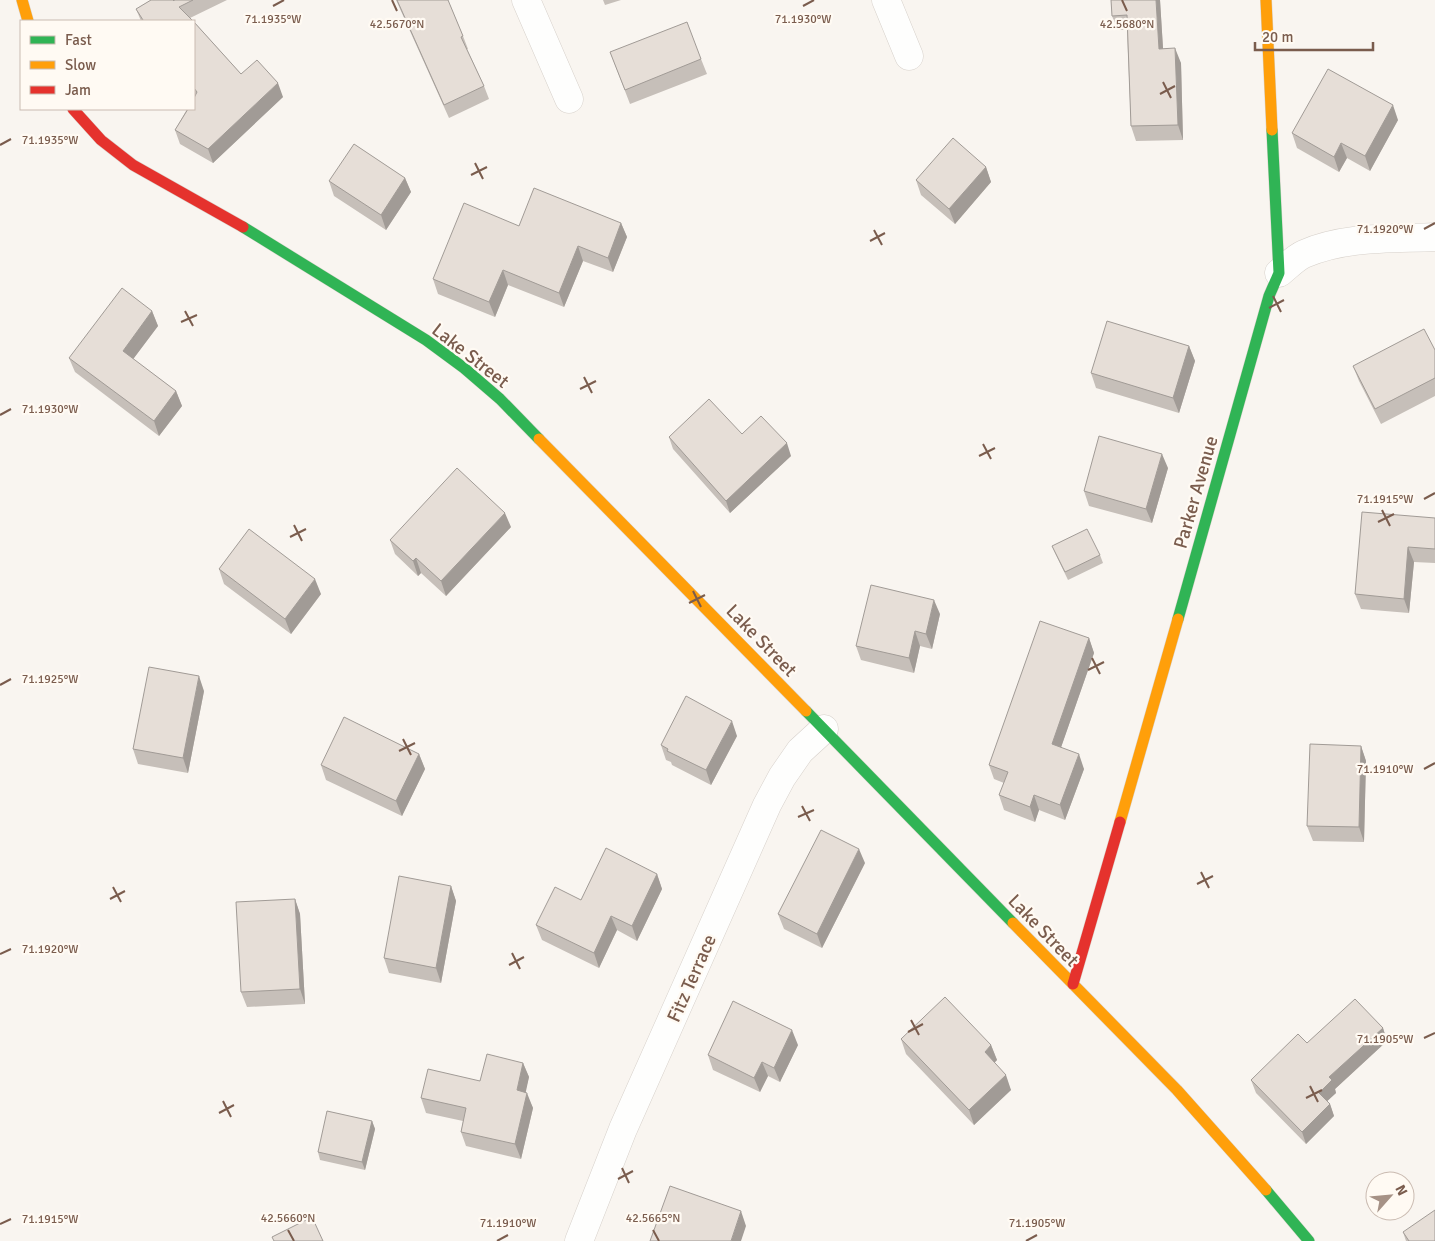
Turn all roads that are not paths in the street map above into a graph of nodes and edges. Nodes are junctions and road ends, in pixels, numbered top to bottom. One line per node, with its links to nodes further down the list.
1 (22, 0): 5 (street)
2 (526, 0): 7 (street)
3 (886, 0): 6 (street)
4 (1266, 0): 10 (street, Parker Avenue)
5 (28, 20)
6 (909, 56)
7 (569, 99)
8 (75, 110): 11 (street, Lake Street)
9 (1435, 237): 10 (street)
10 (1279, 273): 12 (street, Parker Avenue)
11 (824, 729): 12 (street, Lake Street); 13 (street, Fitz Terrace)
12 (1073, 984): 14 (street, Lake Street)
13 (579, 1241)
14 (1309, 1241)

